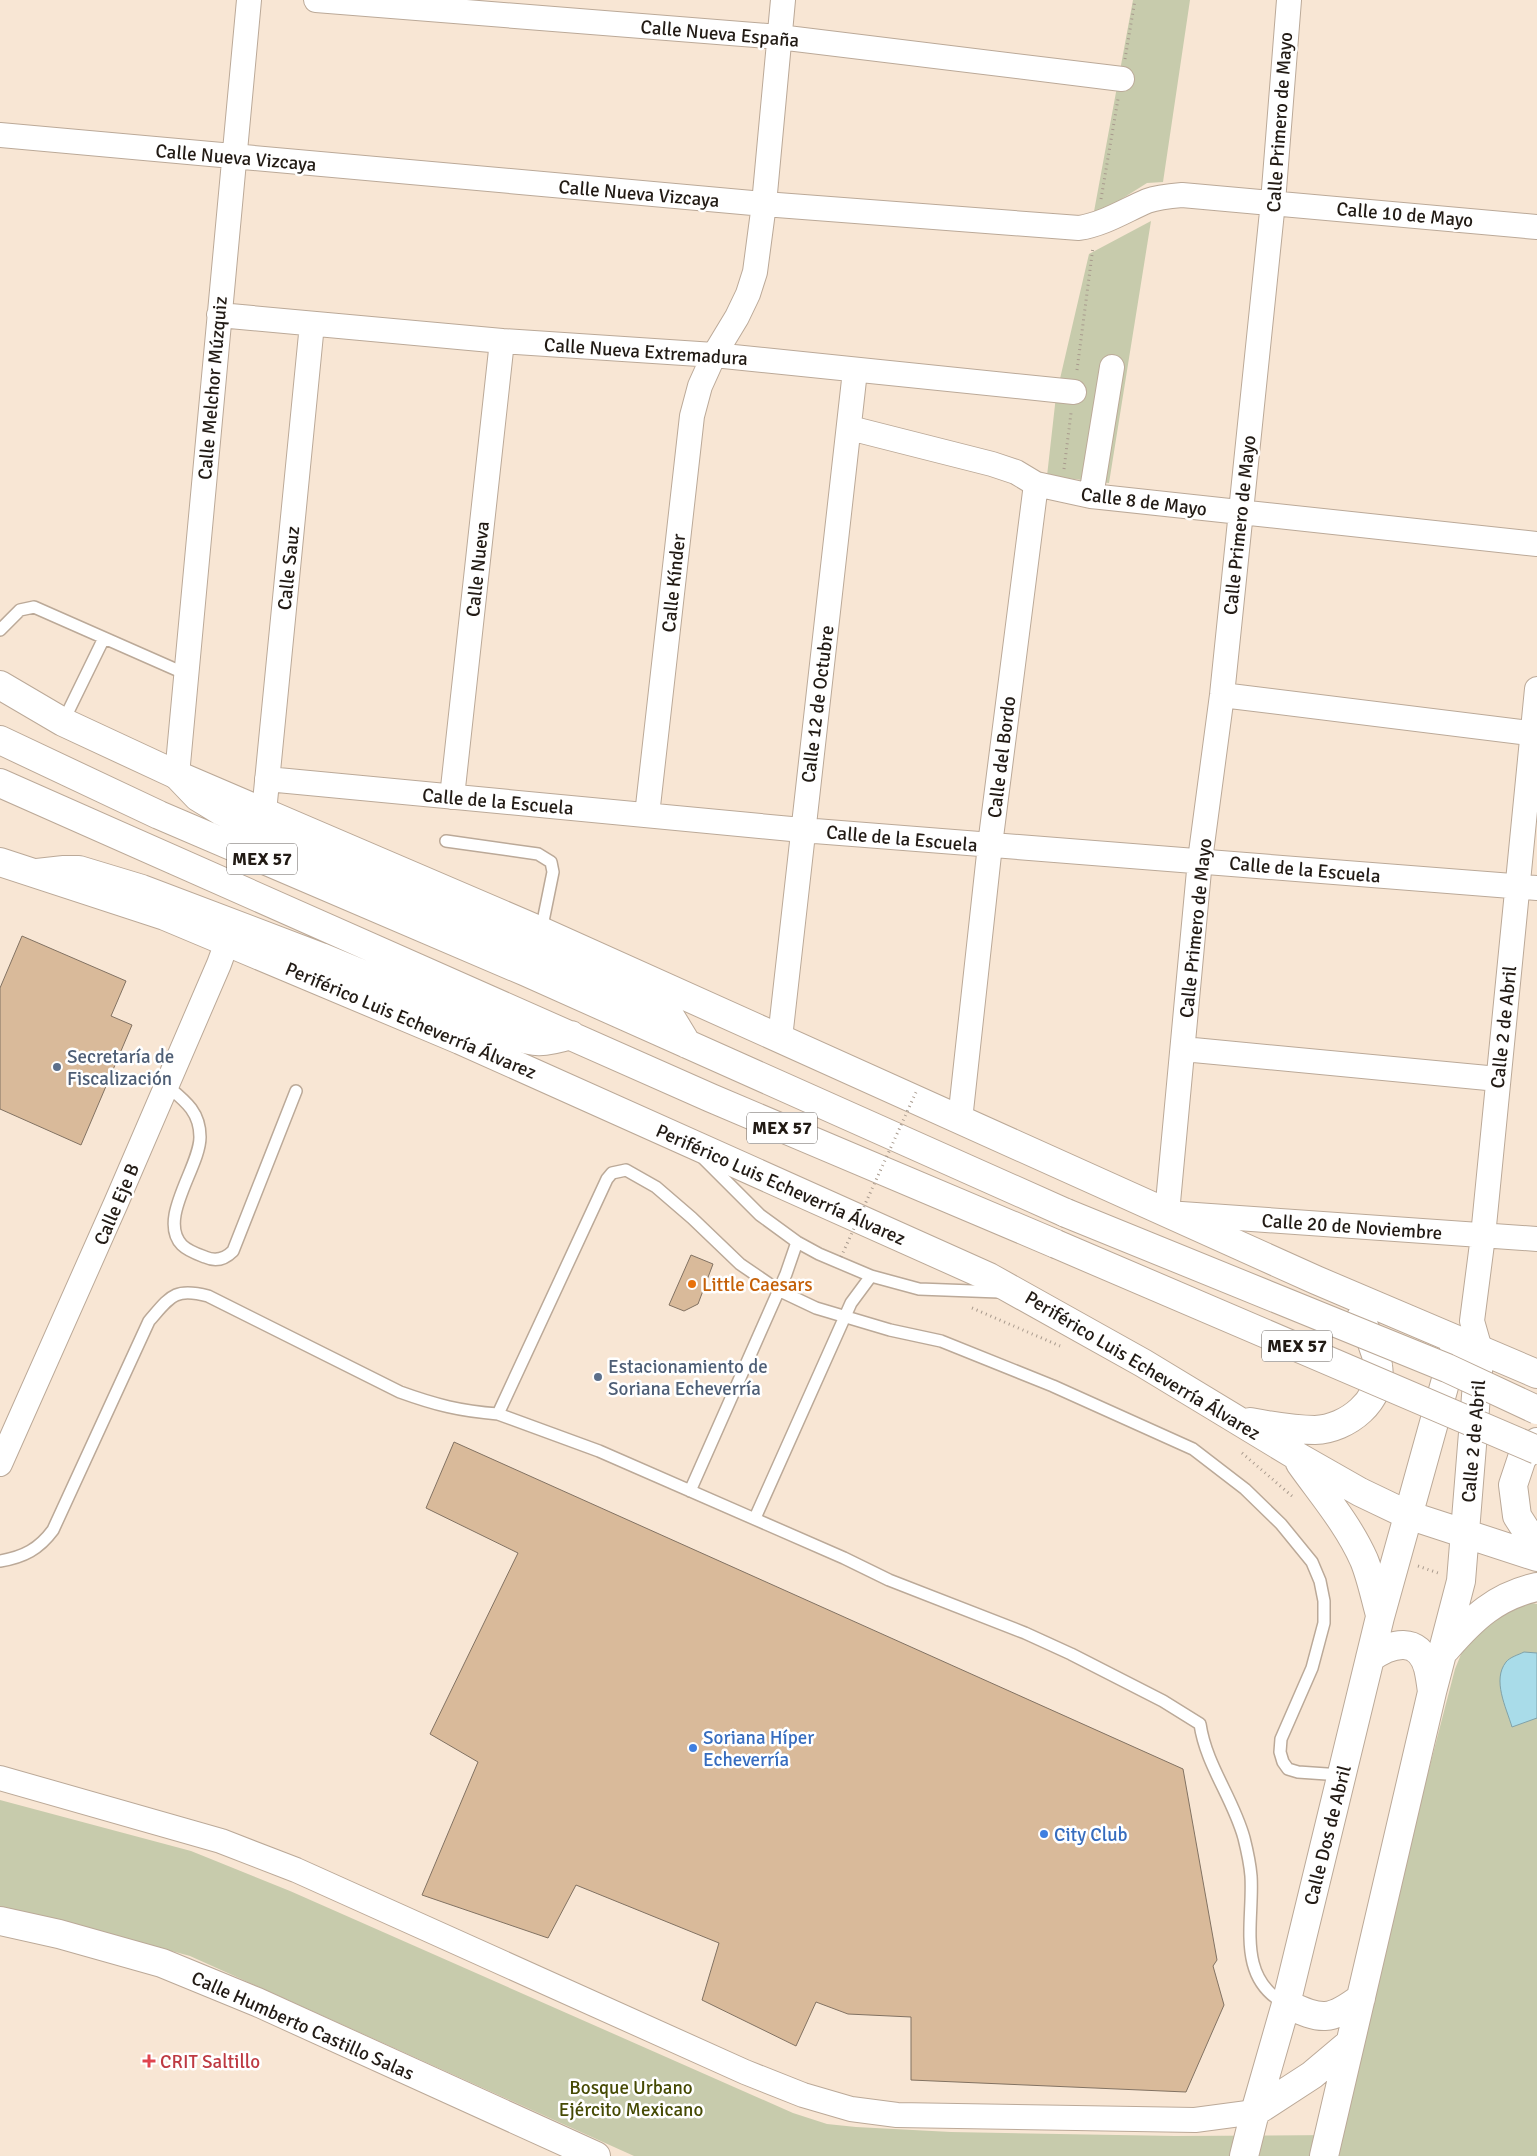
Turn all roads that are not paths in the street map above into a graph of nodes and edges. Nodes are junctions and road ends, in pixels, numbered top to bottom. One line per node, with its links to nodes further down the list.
1 (249, 0): 8 (street, Calle Melchor Múzquiz)
2 (316, 0): 5 (street, Calle Nueva España)
3 (783, 0): 5 (street, Calle Kínder)
4 (1289, 0): 9 (street, Calle Primero de Mayo)
5 (779, 37): 6 (street, Calle Nueva España); 10 (street, Calle Kínder)
6 (1122, 79)
7 (0, 135): 8 (street, Calle Nueva Vizcaya)
8 (234, 157): 10 (street, Calle Nueva Vizcaya); 12 (street, Calle Melchor Múzquiz)
9 (1273, 202): 10 (street, Calle Nueva Vizcaya); 11 (street, Calle 10 de Mayo); 22 (street, Calle Primero de Mayo)
10 (764, 204): 15 (street, Calle Kínder)
11 (1537, 227)
12 (219, 316): 13 (street, Calle Nueva Extremadura); 26 (street, Calle Melchor Múzquiz)
13 (312, 324): 14 (street, Calle Nueva Extremadura); 34 (street, Calle Sauz)
14 (502, 341): 15 (street, Calle Nueva Extremadura); 36 (street, Calle Nueva)
15 (714, 355): 17 (street, Calle Nueva Extremadura); 38 (street, Calle Kínder)
16 (1112, 367): 21 (street)
17 (855, 370): 18 (street, Calle Nueva Extremadura); 19 (street, Calle 12 de Octubre)
18 (1074, 392)
19 (850, 428): 20 (street, Calle 8 de Mayo); 39 (street, Calle 12 de Octubre)
20 (1036, 484): 21 (street, Calle 8 de Mayo); 41 (street, Calle del Bordo)
21 (1091, 496): 22 (street, Calle 8 de Mayo)
22 (1240, 513): 23 (street, Calle 8 de Mayo); 29 (street, Calle Primero de Mayo)
23 (1537, 544)
24 (0, 630): 25 (lane)
25 (104, 638): 26 (lane); 30 (lane)
26 (186, 674): 33 (street, Calle Melchor Múzquiz)
27 (0, 685): 30 (main road)
28 (1537, 689): 31 (street, Calle 2 de Abril)
29 (1222, 695): 31 (street); 42 (street, Calle Primero de Mayo)
30 (63, 722): 33 (main road)
31 (1535, 734): 45 (street, Calle 2 de Abril)
32 (0, 740): 50 (main road, MEX 57)
33 (177, 775): 37 (main road); 50 (main road)
34 (267, 779): 36 (street, Calle de la Escuela); 37 (street, Calle Sauz)
35 (0, 783): 48 (main road, MEX 57)
36 (452, 797): 38 (street, Calle de la Escuela)
37 (264, 812): 46 (main road)
38 (647, 815): 39 (street, Calle de la Escuela)
39 (802, 830): 41 (street, Calle de la Escuela); 49 (street, Calle 12 de Octubre)
40 (446, 841): 46 (lane)
41 (990, 845): 42 (street, Calle de la Escuela); 55 (street, Calle del Bordo)
42 (1200, 860): 45 (street, Calle de la Escuela); 51 (street, Calle Primero de Mayo)
43 (0, 862): 44 (main road, Periférico Luis Echeverría Álvarez)
44 (37, 873): 47 (main road, Periférico Luis Echeverría Álvarez); 48 (main road)
45 (1527, 887): 52 (street, Calle 2 de Abril)
46 (541, 931): 49 (main road)
47 (227, 942): 53 (street, Calle Eje B); 56 (main road, Periférico Luis Echeverría Álvarez)
48 (571, 1035): 72 (main road, MEX 57, bridge)
49 (780, 1038): 55 (main road)
50 (687, 1044): 68 (main road, MEX 57, bridge)
51 (1183, 1049): 52 (street); 57 (street, Calle Primero de Mayo)
52 (1498, 1079): 58 (street, Calle 2 de Abril)
53 (166, 1085): 54 (lane); 74 (street, Calle Eje B)
54 (296, 1091)
55 (960, 1120): 57 (main road)
56 (687, 1142): 60 (lane); 64 (main road, Periférico Luis Echeverría Álvarez)
57 (1168, 1213): 58 (street, Calle 20 de Noviembre); 62 (main road)
58 (1483, 1236): 59 (street, Calle 20 de Noviembre); 66 (street, Calle 2 de Abril)
59 (1537, 1239)
60 (797, 1242): 61 (lane); 63 (lane)
61 (871, 1276): 64 (lane); 65 (lane)
62 (1316, 1280): 66 (main road); 70 (main road)
63 (778, 1290): 65 (lane); 69 (lane); 75 (lane)
64 (1020, 1292): 70 (main road, Periférico Luis Echeverría Álvarez)
65 (845, 1317): 77 (lane); 87 (lane)
66 (1469, 1337): 67 (main road); 76 (main road, Calle 2 de Abril); 78 (main road, Calle 2 de Abril)
67 (1537, 1374)
68 (1537, 1410)
69 (498, 1414): 75 (lane); 81 (lane)
70 (1236, 1420): 73 (main road, Periférico Luis Echeverría Álvarez)
71 (1537, 1442): 79 (main road)
72 (1537, 1450)
73 (1295, 1456): 76 (main road, Periférico Luis Echeverría Álvarez); 83 (main road)
74 (0, 1464)
75 (690, 1490): 77 (lane)
76 (1408, 1515): 78 (main road, Periférico Luis Echeverría Álvarez); 83 (main road, Calle Dos de Abril)
77 (755, 1518): 91 (lane)
78 (1465, 1533): 80 (main road, Periférico Luis Echeverría Álvarez); 84 (main road)
79 (1537, 1545)
80 (1537, 1558)
81 (0, 1561)
82 (1537, 1587): 84 (main road)
83 (1380, 1617): 85 (main road, Calle Dos de Abril)
84 (1444, 1652): 86 (main road)
85 (1370, 1658): 86 (main road); 87 (main road, Calle Dos de Abril)
86 (1432, 1692): 90 (main road)
87 (1341, 1775): 91 (main road, Calle Dos de Abril)
88 (0, 1778): 93 (street)
89 (0, 1921): 94 (main road, Calle Humberto Castillo Salas)
90 (1360, 1998): 91 (main road); 92 (main road)
91 (1286, 2004): 93 (main road, Calle Dos de Abril)
92 (1350, 2044): 93 (main road); 96 (main road)
93 (1255, 2112): 95 (main road, Calle Dos de Abril)
94 (596, 2156)
95 (1244, 2156)
96 (1324, 2156)

